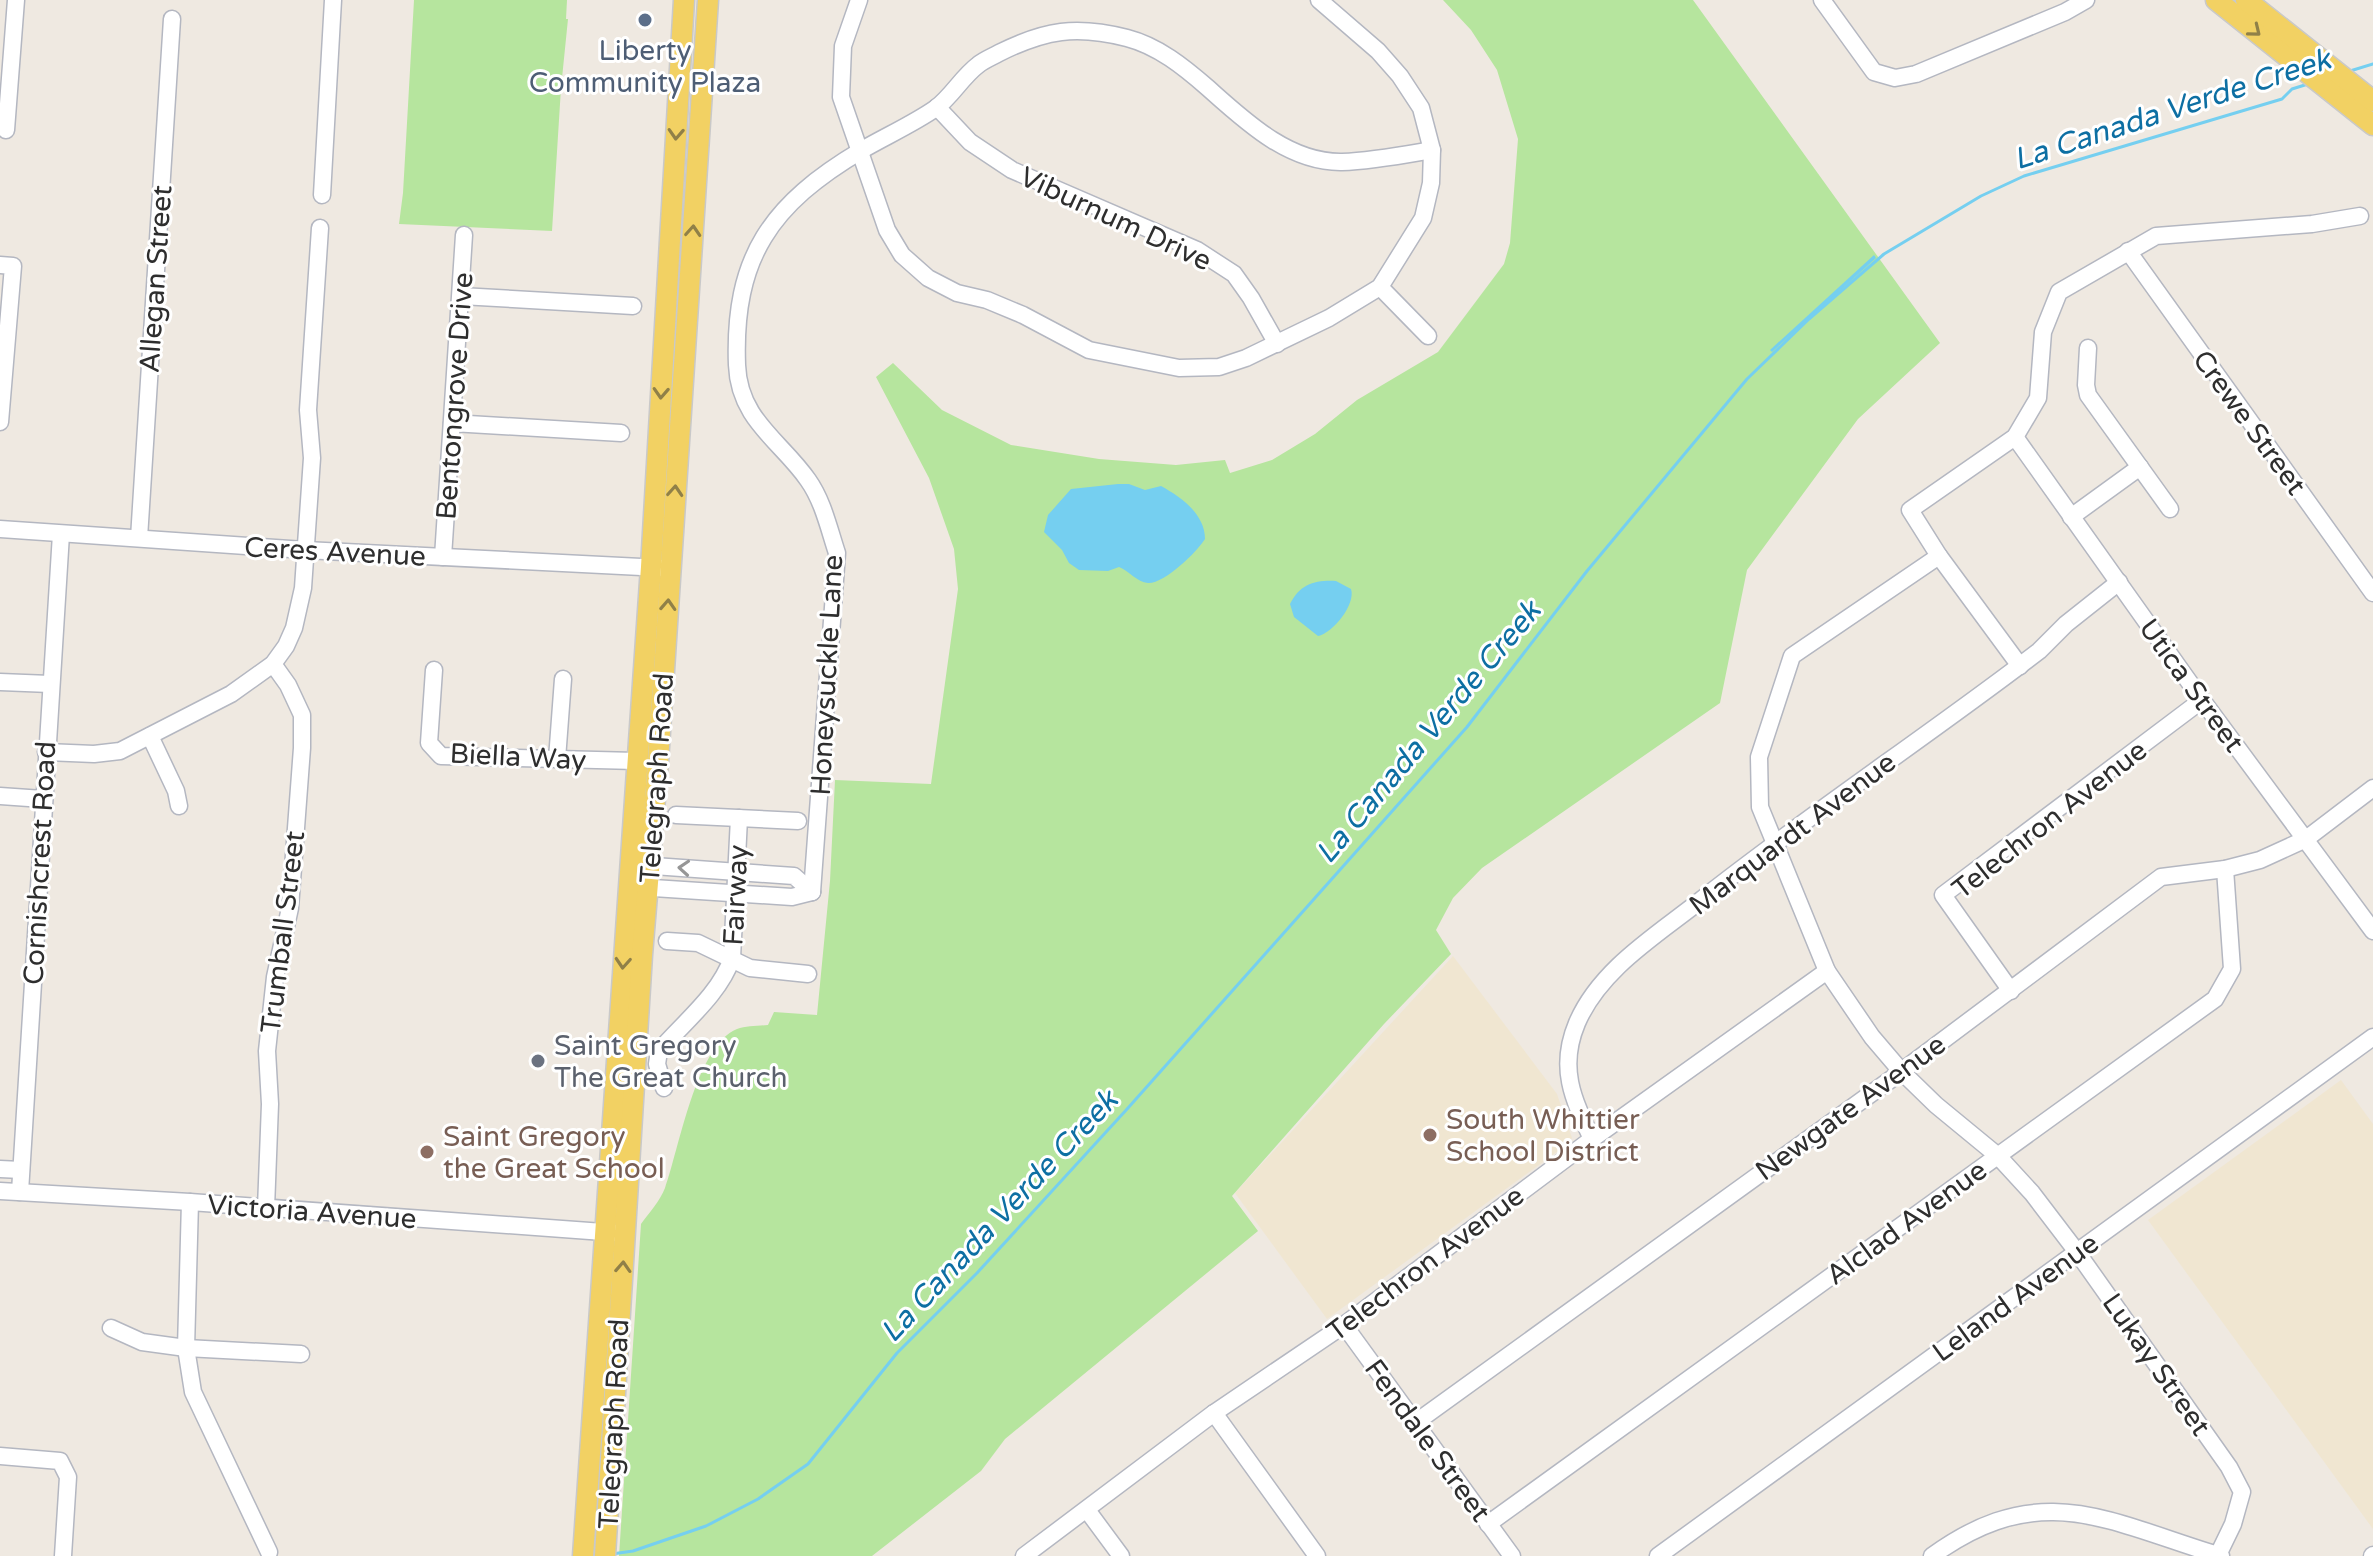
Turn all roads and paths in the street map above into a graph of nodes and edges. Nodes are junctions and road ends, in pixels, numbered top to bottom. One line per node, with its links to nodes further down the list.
1 (16, 0): 15 (street)
2 (333, 0): 18 (street)
3 (684, 0): 44 (main road, Telegraph Road, one-way to 44)
4 (708, 0): 44 (main road, Telegraph Road, one-way to 4)
5 (859, 0): 17 (street)
6 (1319, 0): 16 (street)
7 (1822, 0): 8 (street)
8 (2086, 0)
9 (2216, 0): 14 (main road, one-way to 14)
10 (2246, 0): 12 (main road)
11 (172, 19): 40 (street, Allegan Street)
12 (2373, 101)
13 (937, 107): 16 (street, Honeysuckle Lane); 17 (street, Honeysuckle Lane); 28 (street, Viburnum Drive)
14 (2373, 125)
15 (6, 130)
16 (1432, 150): 24 (street)
17 (860, 151): 28 (street); 71 (street, Honeysuckle Lane)
18 (322, 195)
19 (2360, 216): 22 (street)
20 (320, 228): 41 (street)
21 (464, 235): 25 (street, Bentongrove Drive)
22 (2128, 251): 34 (street); 46 (street, Crewe Street)
23 (6, 265): 30 (street)
24 (1380, 287): 27 (street); 28 (street)
25 (461, 296): 26 (street); 32 (street, Bentongrove Drive)
26 (633, 306)
27 (1428, 336)
28 (1277, 344)
29 (2088, 348): 35 (street)
30 (0, 400): 31 (street)
31 (0, 422)
32 (452, 423): 33 (street); 43 (street, Bentongrove Drive)
33 (621, 433)
34 (2015, 437): 37 (street, Utica Street); 42 (street)
35 (2140, 467): 36 (street); 37 (street)
36 (2170, 509)
37 (2071, 517): 45 (street, Utica Street)
38 (0, 529): 39 (street, Ceres Avenue)
39 (61, 534): 40 (street, Ceres Avenue); 52 (street, Cornishcrest Road)
40 (139, 538): 41 (street, Ceres Avenue)
41 (305, 550): 43 (street, Ceres Avenue); 47 (street)
42 (1939, 556): 48 (street); 66 (street, Lukay Street)
43 (443, 557): 44 (street, Ceres Avenue)
44 (660, 568): 57 (main road, Telegraph Road); 67 (main road, Telegraph Road, one-way to 44)
45 (2119, 582): 48 (street, Marquardt Avenue); 53 (street, Utica Street)
46 (2373, 593)
47 (273, 664): 54 (street); 89 (street, Trumball Street)
48 (2020, 666): 66 (street, Marquardt Avenue)
49 (434, 670): 56 (street, Biella Way)
50 (563, 679): 56 (street)
51 (0, 682): 52 (street)
52 (50, 684): 55 (street, Cornishcrest Road)
53 (2202, 700): 65 (street, Utica Street); 78 (street, Telechron Avenue)
54 (150, 736): 55 (street); 61 (street)
55 (46, 752): 60 (street, Cornishcrest Road)
56 (557, 759): 57 (street, Biella Way)
57 (636, 761): 67 (main road, Telegraph Road)
58 (2373, 788): 65 (street, Newgate Avenue)
59 (0, 796): 60 (street)
60 (43, 799): 85 (street, Cornishcrest Road)
61 (179, 806)
62 (676, 815): 63 (street)
63 (739, 818): 64 (street); 69 (street, Fairway)
64 (798, 821)
65 (2306, 839): 68 (street, Newgate Avenue); 73 (street, Utica Street)
66 (1774, 843): 76 (street, Lukay Street); 82 (street, Marquardt Avenue)
67 (639, 865): 69 (street, one-way to 67); 70 (main road, Telegraph Road)
68 (2225, 869): 78 (street, Newgate Avenue); 83 (street, Alclad Avenue)
69 (735, 872): 71 (street); 72 (street, Fairway)
70 (638, 887): 72 (street); 90 (main road, Telegraph Road)
71 (812, 892): 72 (street)
72 (734, 893): 75 (street, Fairway)
73 (2373, 931)
74 (667, 941): 75 (street)
75 (732, 959): 77 (street); 81 (street, Fairway)
76 (1827, 971): 80 (street, Lukay Street); 82 (street, Telechron Avenue)
77 (808, 974)
78 (2011, 991): 80 (street, Newgate Avenue)
79 (2373, 1037): 91 (street, Leland Avenue)
80 (1901, 1071): 83 (street, Lukay Street); 97 (street, Newgate Avenue)
81 (664, 1088)
82 (1592, 1139): 92 (street, Telechron Avenue)
83 (1998, 1156): 91 (street, Lukay Street); 100 (street, Alclad Avenue)
84 (0, 1169): 85 (street)
85 (21, 1170): 87 (street, Cornishcrest Road)
86 (0, 1191): 87 (street, Victoria Avenue)
87 (20, 1192): 88 (street, Victoria Avenue)
88 (190, 1202): 89 (street, Victoria Avenue); 94 (street)
89 (266, 1208): 90 (street, Victoria Avenue)
90 (615, 1233): 104 (main road, Telegraph Road); 105 (main road, Telegraph Road, one-way to 90)
91 (2077, 1252): 102 (street, Lukay Street); 110 (street, Leland Avenue)
92 (1344, 1325): 96 (street, Telechron Avenue); 97 (street, Fendale Street)
93 (111, 1328): 94 (street)
94 (186, 1348): 95 (street); 101 (street)
95 (301, 1354)
96 (1214, 1413): 99 (street, Telechron Avenue); 108 (street)
97 (1415, 1423): 100 (street, Fendale Street)
98 (0, 1456): 103 (street)
99 (1087, 1510): 106 (street, Telechron Avenue); 107 (street)
100 (1488, 1524): 109 (street, Fendale Street)
101 (269, 1552)
102 (2210, 1554): 111 (street)
103 (63, 1556)
104 (583, 1556)
105 (605, 1556)
106 (1024, 1556)
107 (1121, 1556)
108 (1317, 1556)
109 (1512, 1556)
110 (1658, 1556)
111 (1932, 1556)

